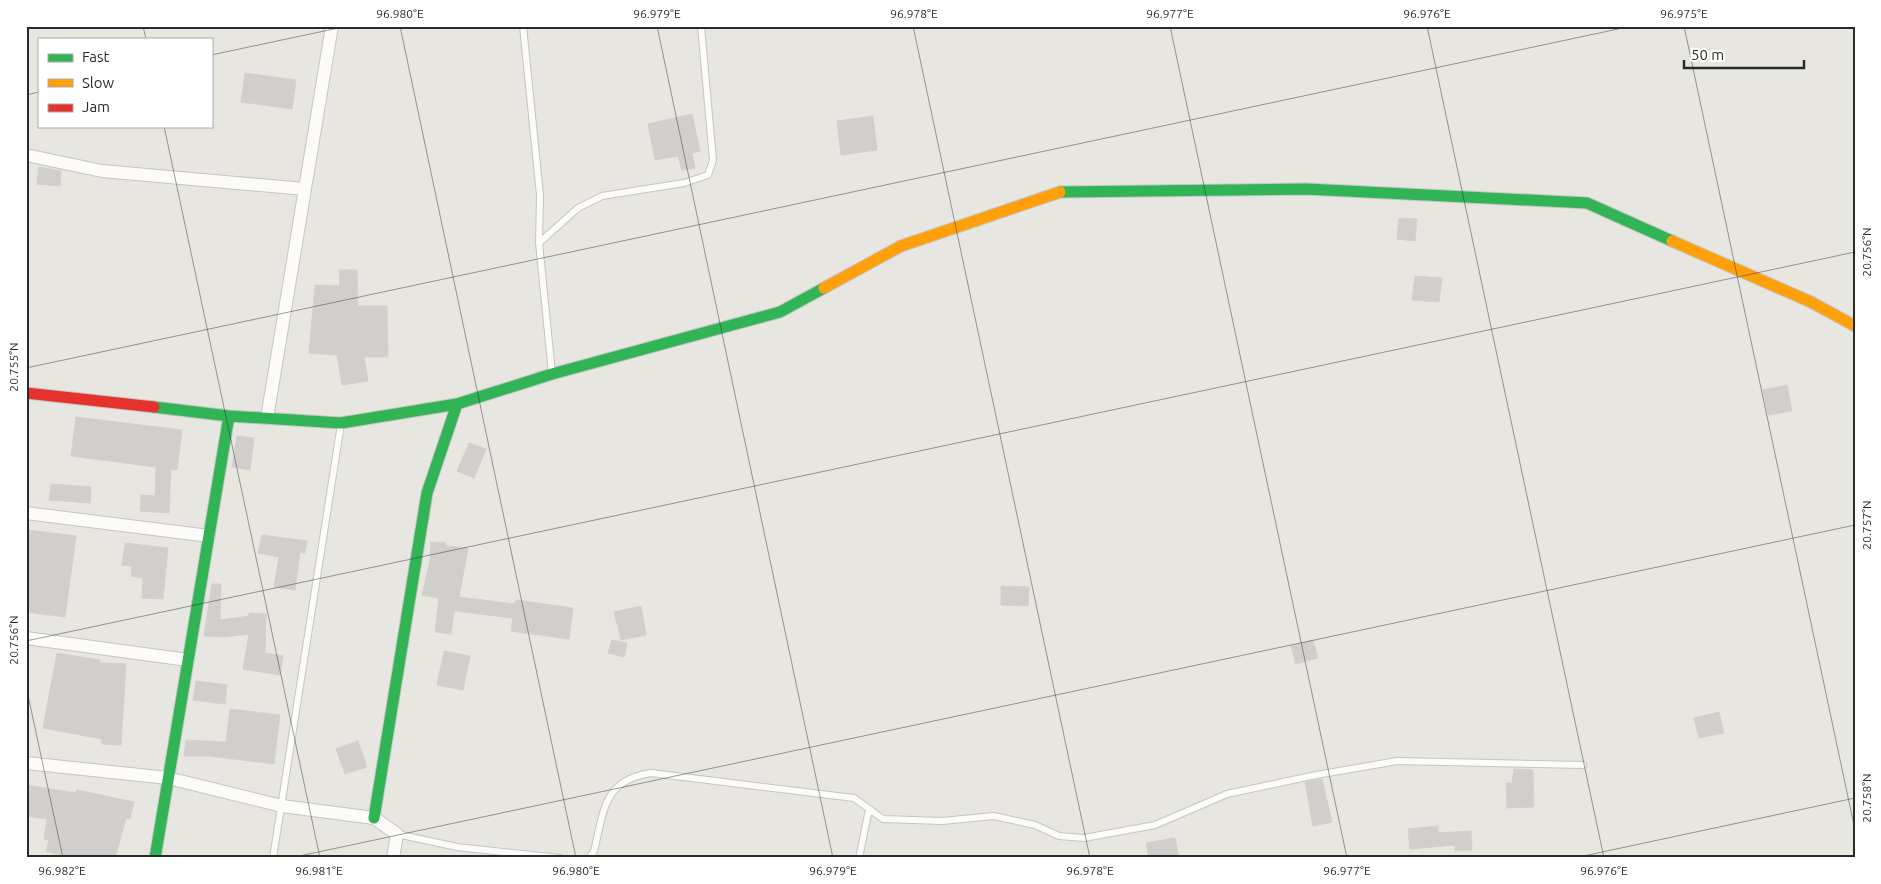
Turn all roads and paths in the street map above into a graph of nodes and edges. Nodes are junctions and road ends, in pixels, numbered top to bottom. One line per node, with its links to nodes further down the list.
1 (332, 26): 5 (street)
2 (523, 26): 6 (lane)
3 (701, 26): 6 (lane)
4 (26, 155): 5 (street)
5 (305, 189): 12 (street)
6 (539, 243): 8 (lane)
7 (1855, 326): 8 (street)
8 (552, 374): 10 (street)
9 (26, 393): 11 (street)
10 (457, 404): 13 (street); 23 (street)
11 (229, 416): 12 (street); 15 (street)
12 (267, 418): 13 (street)
13 (341, 423): 21 (lane)
14 (26, 513): 15 (street)
15 (209, 536): 17 (street)
16 (26, 638): 17 (street)
17 (188, 660): 20 (street)
18 (26, 763): 20 (street)
19 (1583, 765): 22 (lane)
20 (168, 778): 21 (street); 25 (street)
21 (282, 806): 23 (street); 26 (lane)
22 (869, 809): 29 (lane); 30 (lane)
23 (374, 818): 24 (street)
24 (397, 834): 27 (street); 28 (lane)
25 (155, 858)
26 (273, 858)
27 (393, 858)
28 (560, 858)
29 (589, 858)
30 (859, 858)

